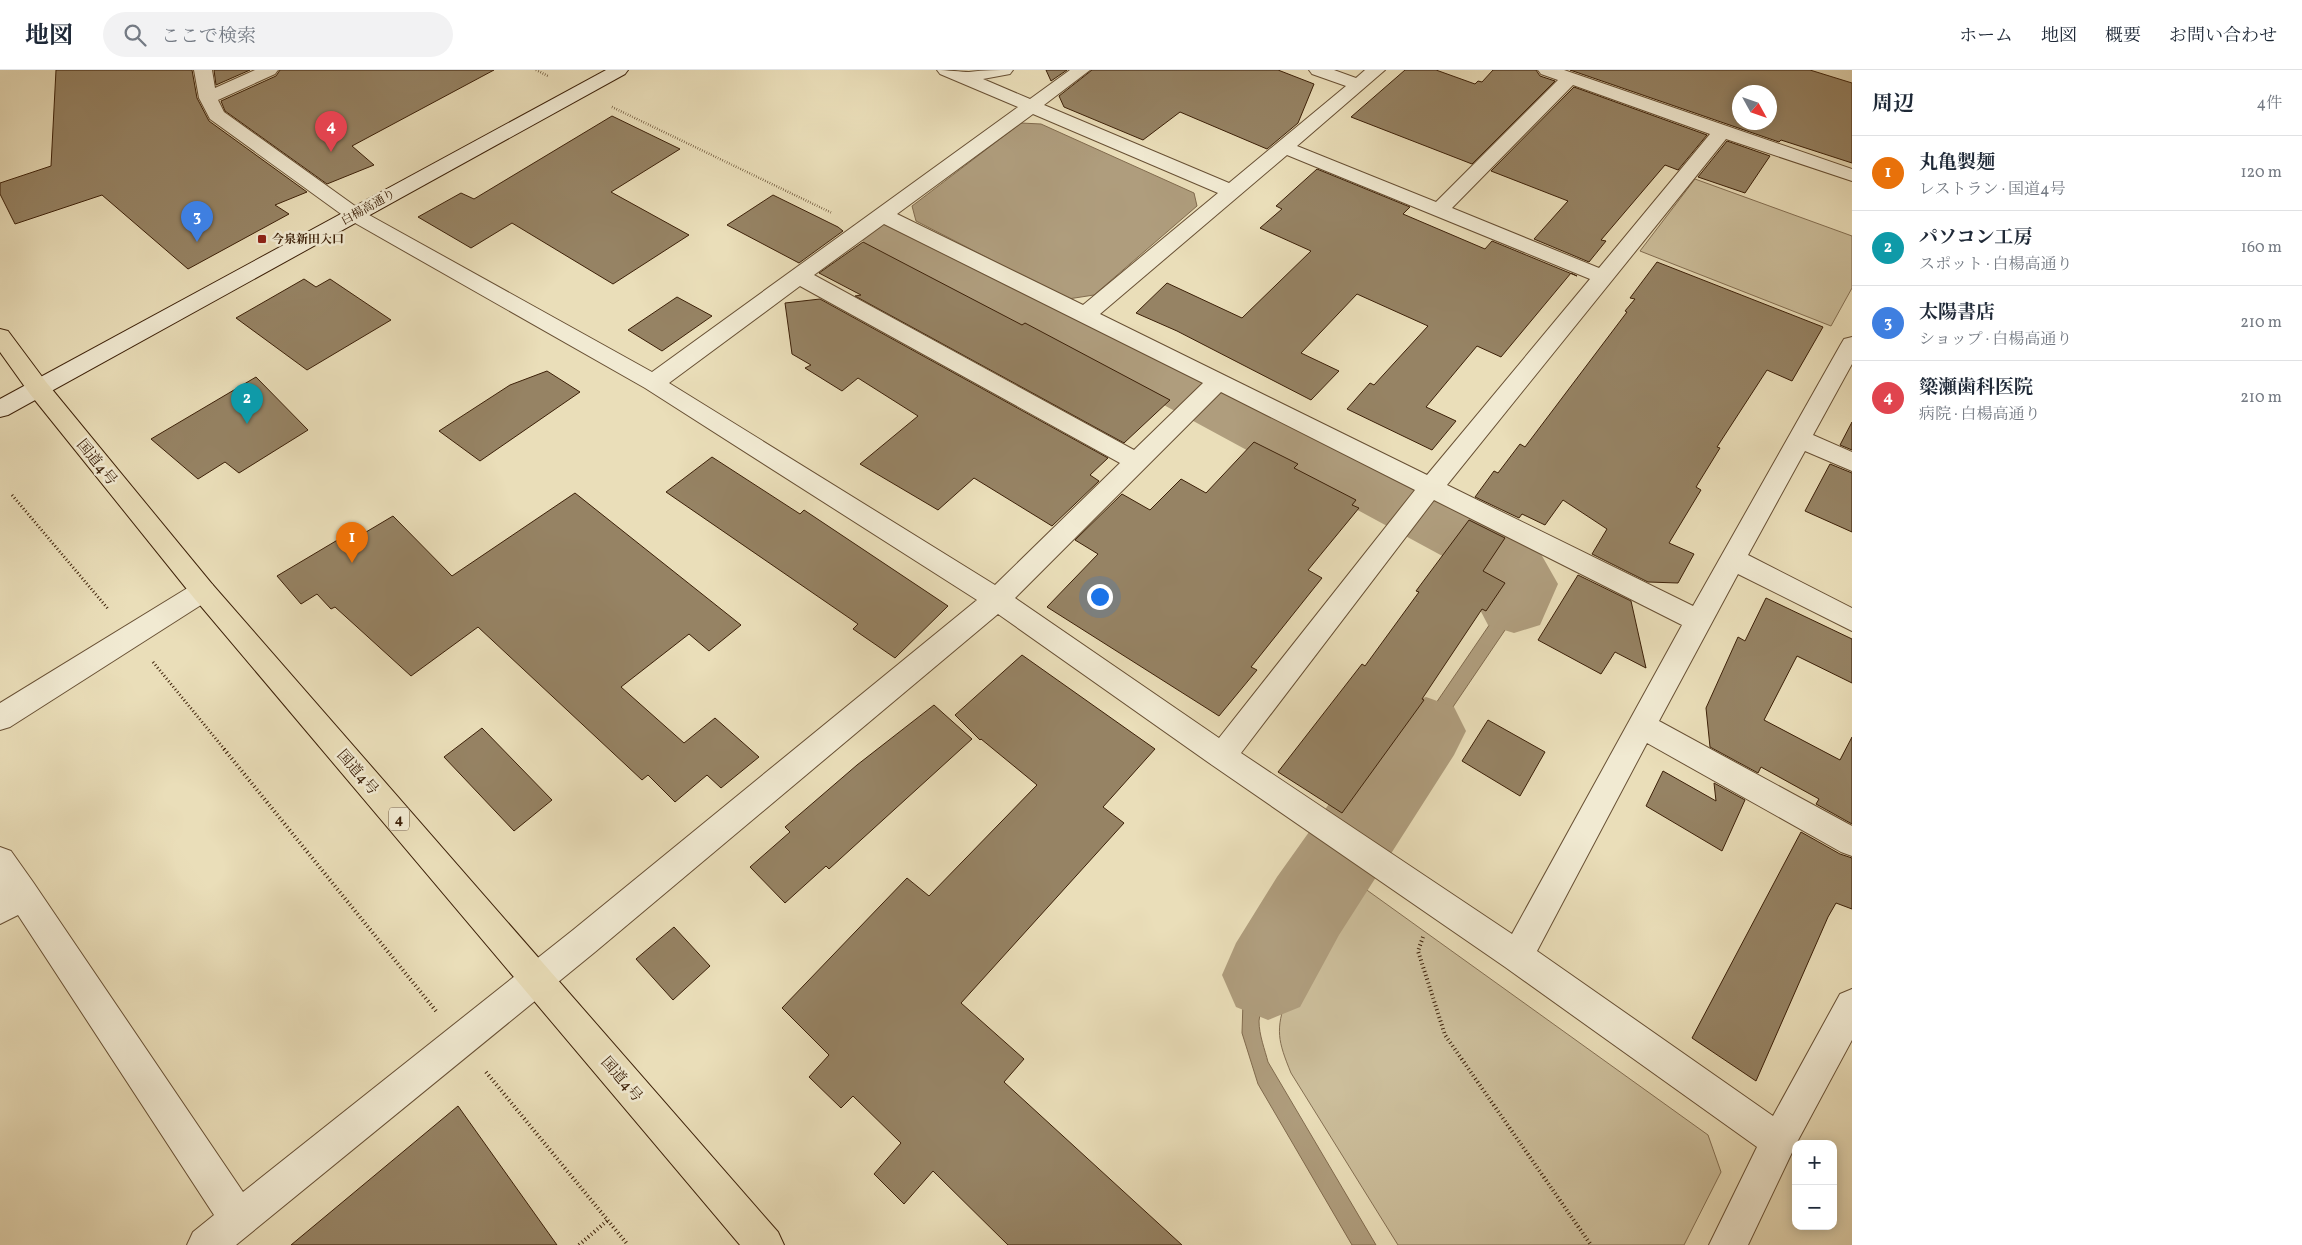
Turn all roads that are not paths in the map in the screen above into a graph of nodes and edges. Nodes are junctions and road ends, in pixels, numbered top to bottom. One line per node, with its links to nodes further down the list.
1 (202, 70): 13 (street)
2 (269, 70): 13 (street)
3 (619, 70): 20 (street, 白楊高通り)
4 (946, 70): 10 (street)
5 (1004, 70): 10 (street)
6 (1081, 70): 14 (street)
7 (1318, 70): 12 (street)
8 (1376, 70): 12 (street)
9 (1547, 70): 11 (street)
10 (964, 78): 14 (street)
11 (1570, 78): 15 (street); 19 (street)
12 (1359, 85): 16 (street)
13 (208, 98): 20 (street)
14 (1031, 106): 18 (street); 21 (street)
15 (1722, 132): 17 (street); 23 (street)
16 (1284, 147): 18 (street); 19 (street)
17 (1852, 175)
18 (1231, 191): 24 (street)
19 (1439, 210): 23 (street)
20 (355, 215): 28 (street); 29 (street, 白楊高通り)
21 (882, 215): 22 (street); 24 (street)
22 (799, 276): 28 (street); 32 (street)
23 (1604, 277): 34 (street)
24 (1085, 315): 27 (street)
25 (0, 336): 29 (highway, 国道4号 / 4)
26 (1852, 344): 31 (street)
27 (1218, 382): 32 (street); 34 (street)
28 (653, 383): 37 (street)
29 (38, 388): 30 (street, 白楊高通り); 36 (highway, 国道4号 / 4)
30 (0, 409)
31 (1800, 439): 33 (street); 35 (street)
32 (1137, 462): 37 (street)
33 (1852, 462)
34 (1430, 488): 39 (street); 42 (street)
35 (1732, 559): 38 (street); 39 (street)
36 (203, 591): 40 (street); 47 (highway, 国道4号 / 4)
37 (997, 599): 42 (street); 47 (street)
38 (1852, 620)
39 (1698, 621): 41 (street)
40 (0, 718)
41 (1642, 726): 43 (street); 46 (street)
42 (1222, 756): 46 (street)
43 (1852, 842)
44 (0, 861): 45 (street)
45 (11, 901): 50 (street)
46 (1517, 956): 49 (street)
47 (536, 979): 50 (street); 52 (highway, 国道4号 / 4)
48 (1852, 1006): 49 (street)
49 (1779, 1141): 53 (street)
50 (239, 1218): 51 (street)
51 (206, 1245)
52 (765, 1245)
53 (1728, 1245)

